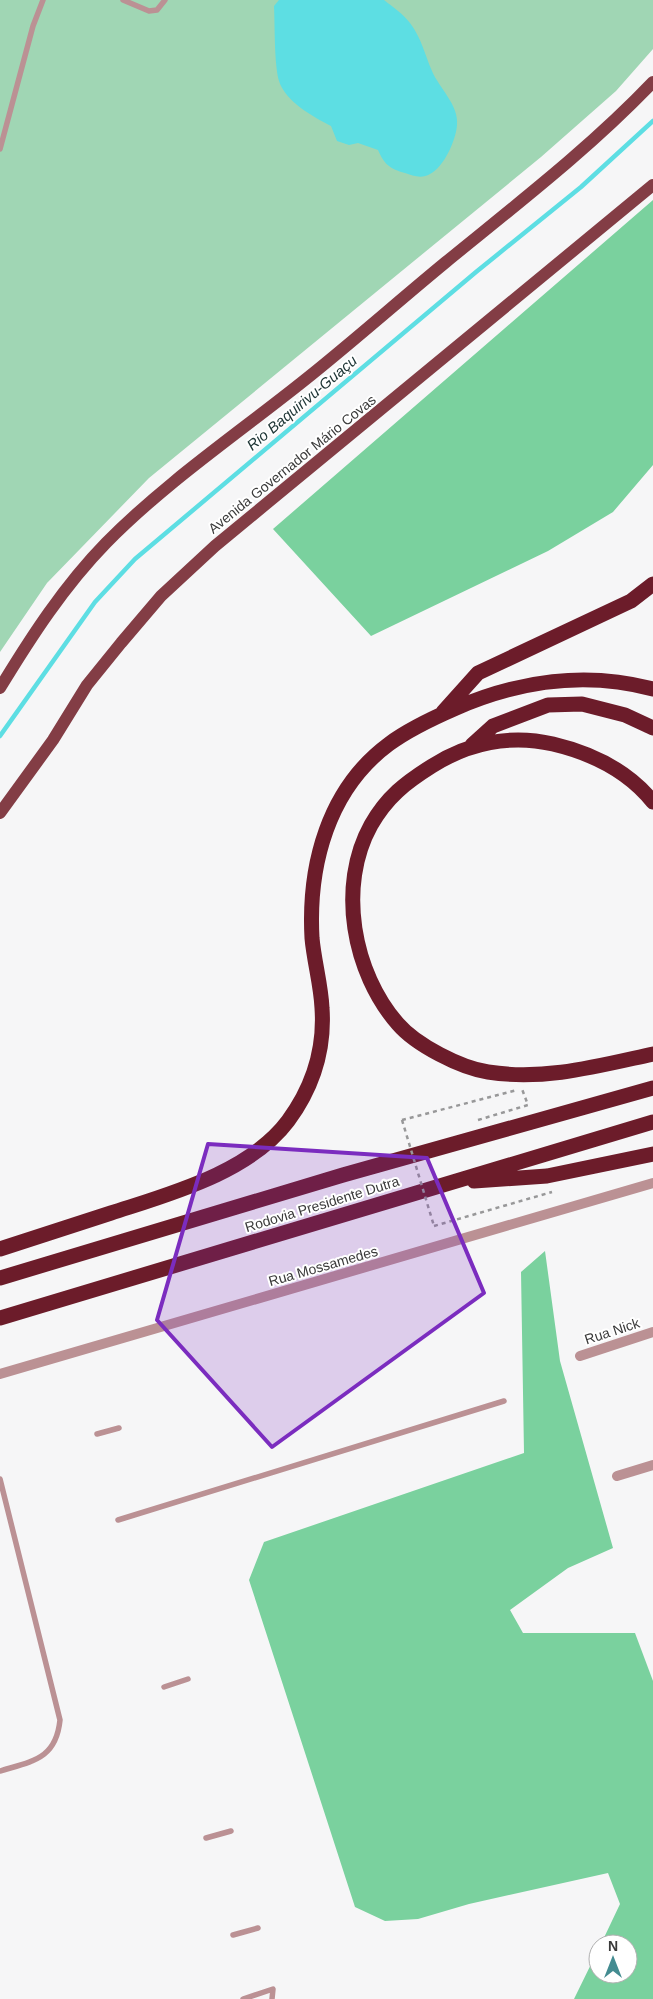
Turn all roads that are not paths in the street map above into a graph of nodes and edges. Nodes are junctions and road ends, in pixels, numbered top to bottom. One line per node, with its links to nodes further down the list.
1 (43, 0): 5 (lane)
2 (165, 0): 3 (lane)
3 (126, 1)
4 (653, 82): 8 (main road)
5 (0, 149)
6 (653, 185): 14 (main road, Avenida Governador Mário Covas)
7 (653, 584): 10 (highway)
8 (0, 688)
9 (653, 689): 10 (highway)
10 (440, 715): 21 (highway)
11 (653, 728): 12 (highway)
12 (471, 746): 13 (highway); 15 (highway)
13 (653, 802)
14 (0, 813)
15 (653, 1054)
16 (653, 1088): 22 (highway, Rodovia Presidente Dutra)
17 (653, 1122): 20 (highway, Rodovia Presidente Dutra)
18 (653, 1154): 20 (highway)
19 (653, 1183): 26 (street, Rua Mossamedes)
20 (443, 1184): 23 (highway, Rodovia Presidente Dutra)
21 (0, 1249)
22 (0, 1278)
23 (0, 1318)
24 (653, 1332): 25 (street, Rua Nick)
25 (580, 1356)
26 (0, 1374)
27 (504, 1401): 33 (lane)
28 (119, 1428): 29 (lane)
29 (97, 1434)
30 (653, 1465): 31 (street)
31 (617, 1476)
32 (0, 1479): 36 (lane)
33 (118, 1520)
34 (188, 1679): 35 (lane)
35 (164, 1687)
36 (0, 1771)
37 (231, 1831): 38 (lane)
38 (206, 1838)
39 (258, 1928): 40 (lane)
40 (233, 1935)
41 (254, 1997): 42 (lane); 43 (lane)
42 (243, 1999)
43 (272, 1999)

